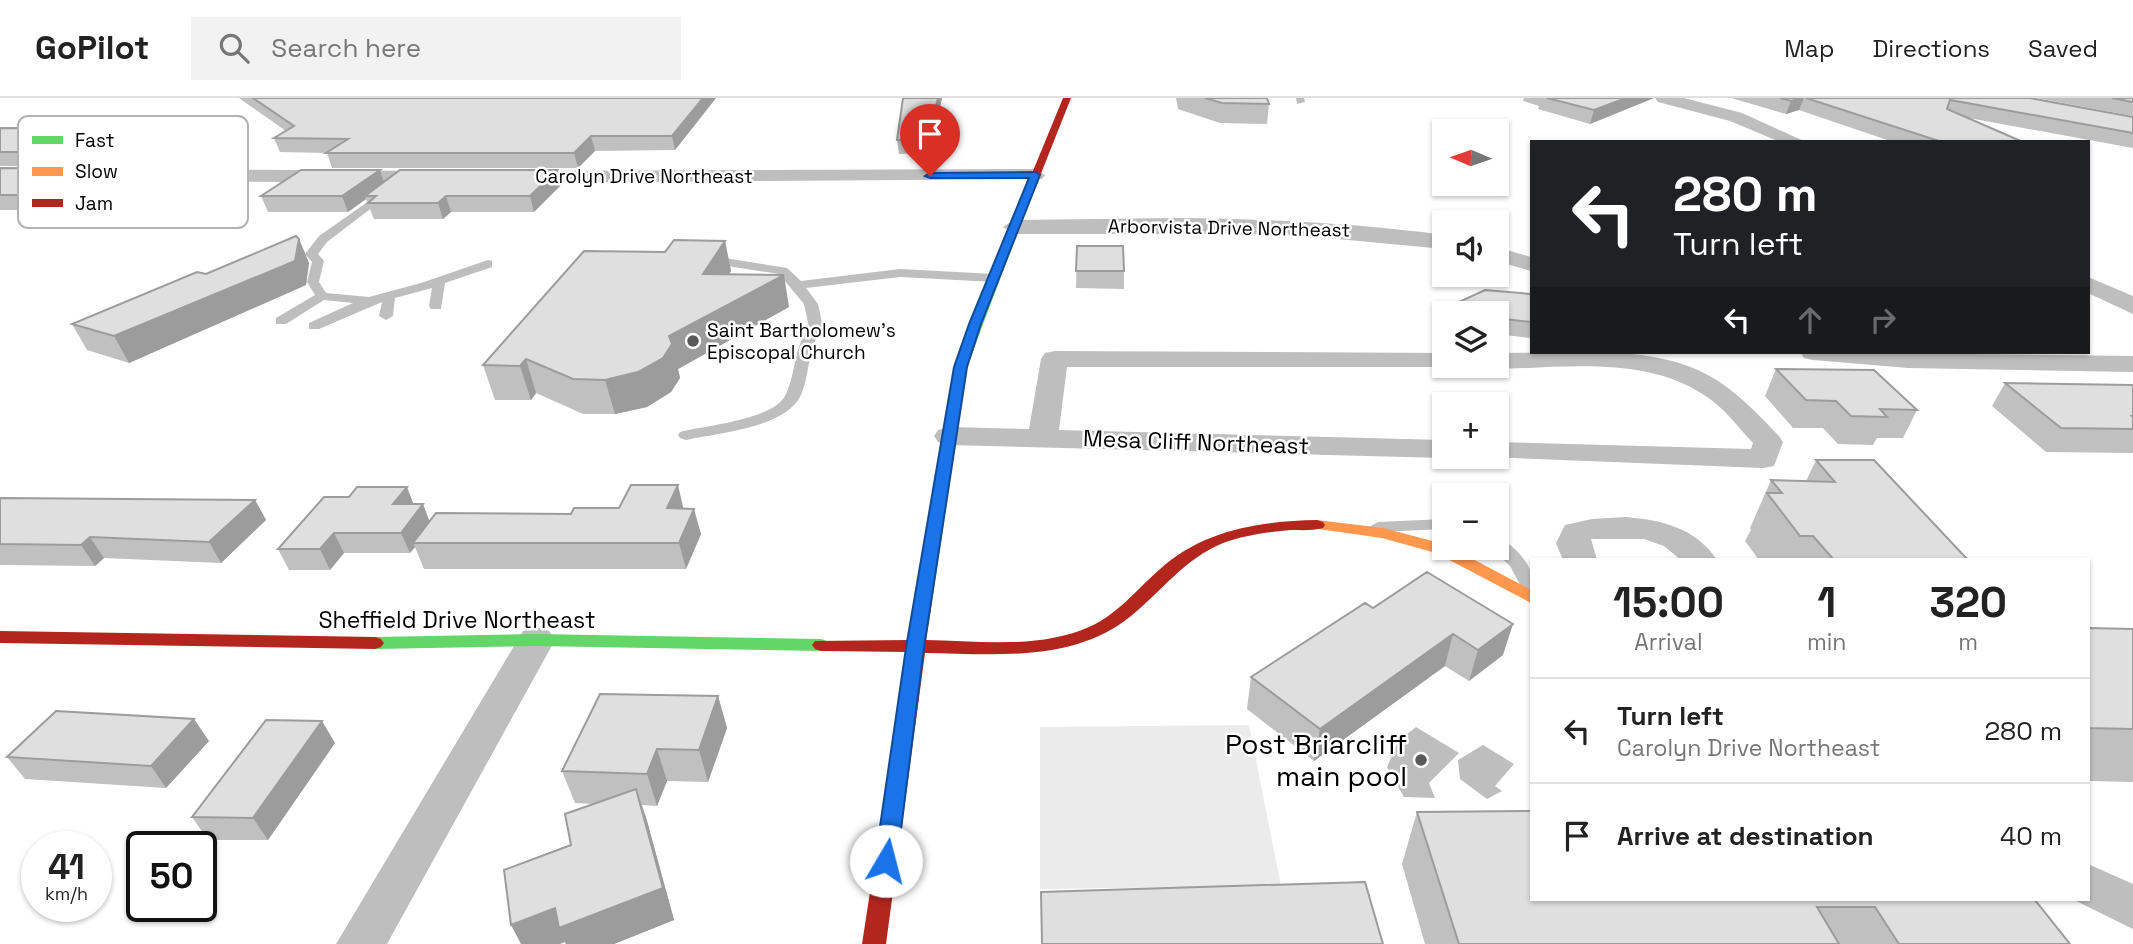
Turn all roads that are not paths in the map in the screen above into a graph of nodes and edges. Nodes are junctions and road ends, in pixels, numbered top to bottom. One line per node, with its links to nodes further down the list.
1 (1067, 98): 6 (main road)
2 (1664, 98): 3 (street)
3 (1792, 140)
4 (0, 174): 5 (street)
5 (18, 174)
6 (1035, 175): 10 (street, Carolyn Drive Northeast); 11 (main road)
7 (248, 176): 8 (street)
8 (406, 177): 9 (street); 21 (lane)
9 (461, 177)
10 (488, 177)
11 (1014, 227): 12 (street, Arborvista Drive Northeast); 17 (main road)
12 (1432, 241)
13 (1509, 258): 16 (street)
14 (691, 259): 19 (lane)
15 (488, 264): 18 (lane)
16 (1530, 264)
17 (994, 278): 19 (lane); 34 (main road)
18 (439, 282): 22 (lane); 24 (lane)
19 (798, 285): 33 (lane)
20 (2090, 285): 25 (street)
21 (322, 296): 23 (lane); 27 (lane)
22 (389, 296): 23 (lane); 26 (lane)
23 (369, 301): 28 (lane)
24 (436, 306)
25 (2133, 306)
26 (386, 316)
27 (281, 321)
28 (314, 326)
29 (1837, 354): 32 (street)
30 (1432, 361): 35 (street)
31 (1509, 361): 37 (street)
32 (2133, 364)
33 (686, 435)
34 (949, 436): 35 (street, Mesa Cliff Northeast); 47 (main road)
35 (1043, 437): 36 (street, Mesa Cliff Northeast)
36 (1432, 449)
37 (1509, 451)
38 (1432, 524): 39 (lane)
39 (1362, 529): 44 (main road, Sheffield Drive Northeast); 47 (main road, Sheffield Drive Northeast)
40 (1509, 555): 43 (lane)
41 (1579, 558): 42 (street)
42 (1698, 558)
43 (1530, 586)
44 (1530, 596)
45 (0, 638): 46 (main road, Sheffield Drive Northeast)
46 (536, 640): 47 (main road, Sheffield Drive Northeast); 50 (street)
47 (915, 648): 51 (main road)
48 (2090, 885): 49 (street)
49 (2133, 908)
50 (361, 944)
51 (874, 944)

